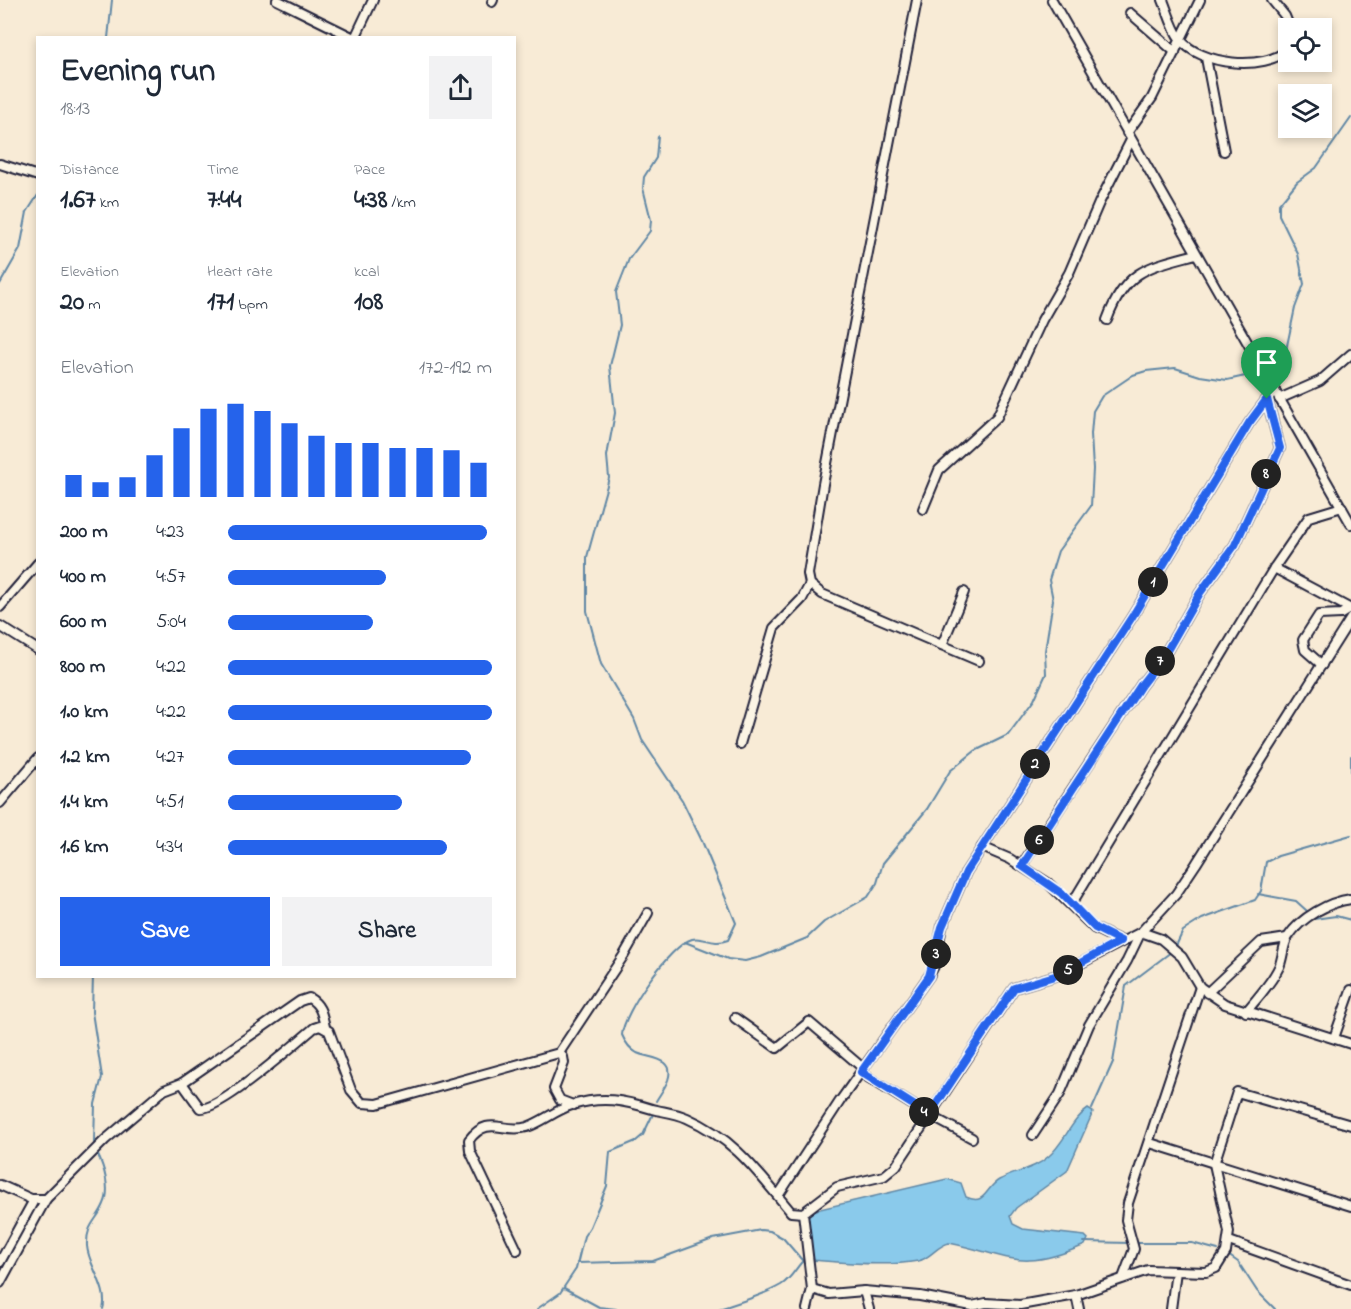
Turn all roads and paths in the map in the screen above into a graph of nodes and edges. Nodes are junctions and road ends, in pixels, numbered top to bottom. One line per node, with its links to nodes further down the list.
1 (277, 0): 10 (street)
2 (373, 0): 11 (street)
3 (917, 0): 31 (street)
4 (1052, 0): 16 (street)
5 (1162, 0): 12 (street)
6 (1200, 0): 12 (street)
7 (1272, 0): 9 (street)
8 (1130, 13): 13 (street)
9 (1286, 18)
10 (350, 36)
11 (355, 36)
12 (1180, 40): 13 (street); 15 (street)
13 (1175, 52): 16 (street)
14 (1278, 56): 15 (street)
15 (1206, 58): 17 (street)
16 (1129, 136): 20 (street); 27 (street)
17 (1224, 151)
18 (0, 164): 19 (street)
19 (36, 175)
20 (1196, 254): 21 (street); 23 (street)
21 (1107, 320)
22 (1351, 354): 25 (street)
23 (1275, 390): 24 (street); 25 (street)
24 (1267, 399): 44 (street); 45 (street)
25 (1280, 399): 26 (street)
26 (1342, 507): 28 (street); 30 (street)
27 (922, 509)
28 (1351, 524)
29 (36, 565): 33 (street)
30 (1274, 568): 34 (street); 47 (street)
31 (810, 584): 37 (street); 41 (street)
32 (964, 592): 37 (street)
33 (0, 607)
34 (1350, 609): 40 (street)
35 (1351, 618): 40 (street)
36 (0, 626): 38 (street)
37 (942, 645): 39 (street)
38 (36, 649)
39 (979, 661)
40 (1322, 665): 49 (street)
41 (740, 744)
42 (36, 760): 43 (street)
43 (0, 803)
44 (982, 847): 45 (street); 61 (street)
45 (1022, 866): 47 (street)
46 (1351, 899): 50 (street)
47 (1071, 905): 51 (street)
48 (648, 913): 60 (street)
49 (1141, 932): 51 (street); 52 (street); 66 (street)
50 (1287, 938): 54 (street); 55 (street)
51 (1121, 941): 64 (street)
52 (1200, 987): 54 (street); 68 (street)
53 (1351, 990): 58 (street)
54 (1207, 993): 55 (street)
55 (1246, 1012): 58 (street)
56 (735, 1018): 61 (street)
57 (325, 1027): 60 (street); 62 (street); 62 (street)
58 (1334, 1038): 59 (street)
59 (1351, 1044)
60 (559, 1053): 63 (street)
61 (862, 1071): 64 (street); 71 (street)
62 (182, 1083): 72 (street)
63 (573, 1105): 71 (street); 77 (street)
64 (929, 1115): 67 (street); 75 (street)
65 (1351, 1125): 69 (street)
66 (1033, 1135)
67 (972, 1138)
68 (1150, 1143): 69 (street); 80 (street)
69 (1214, 1164): 74 (street); 76 (street)
70 (0, 1185): 73 (street)
71 (778, 1196): 75 (street)
72 (46, 1199): 73 (street); 81 (street)
73 (34, 1200): 78 (street)
74 (1351, 1206)
75 (803, 1213): 83 (street)
76 (1229, 1241): 79 (street); 82 (street)
77 (517, 1250)
78 (0, 1262)
79 (1176, 1271): 80 (street); 91 (street)
80 (1123, 1278): 85 (street)
81 (0, 1283)
82 (1351, 1285)
83 (812, 1289): 84 (street); 88 (street)
84 (864, 1291): 86 (street); 89 (street)
85 (1076, 1295): 87 (street); 90 (street)
86 (950, 1305): 87 (street)
87 (1005, 1307)
88 (807, 1309)
89 (869, 1309)
90 (1079, 1309)
91 (1171, 1309)

